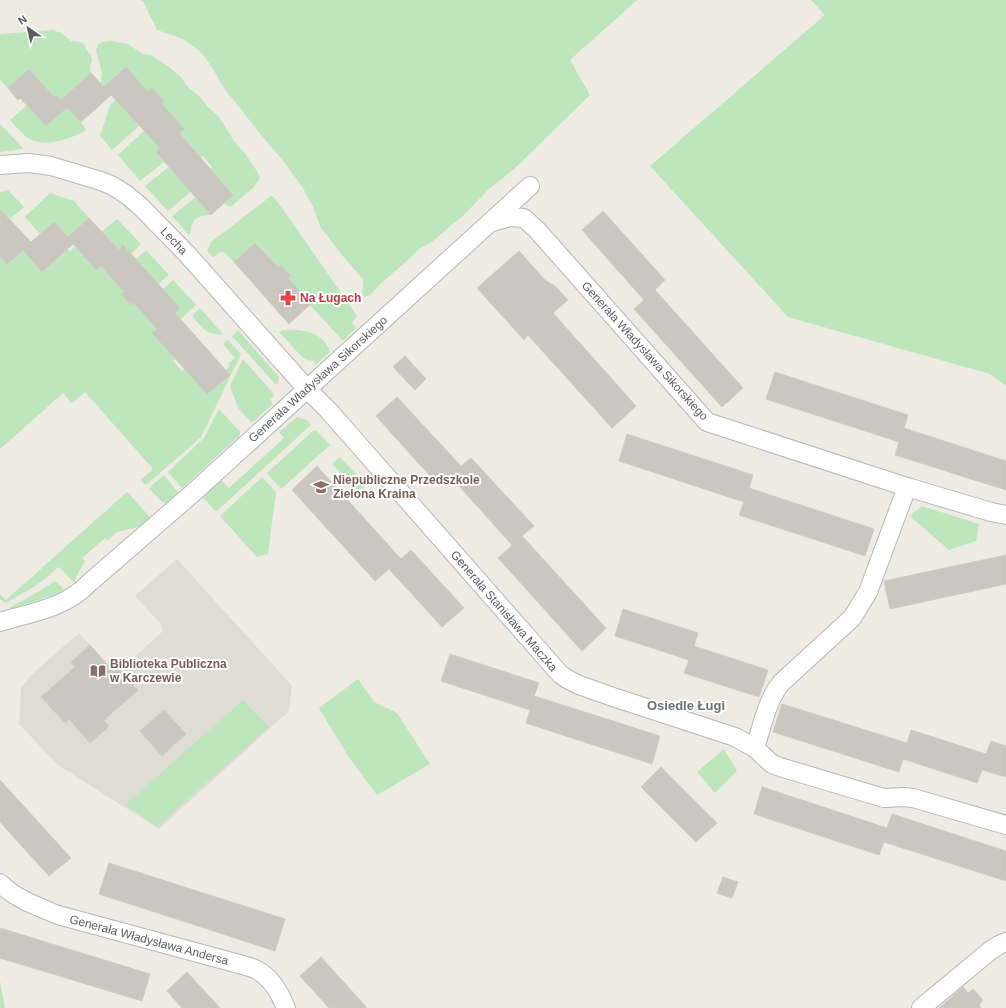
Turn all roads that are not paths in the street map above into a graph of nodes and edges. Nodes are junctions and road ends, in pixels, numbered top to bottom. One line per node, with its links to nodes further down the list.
1 (0, 165): 4 (street, Lecha)
2 (530, 186): 3 (street, Generała Władysława Sikorskiego)
3 (489, 223): 4 (street, Generała Władysława Sikorskiego); 5 (street, Generała Władysława Sikorskiego)
4 (307, 389): 7 (street, Generała Władysława Sikorskiego); 8 (street, Generała Stanisława Maczka)
5 (907, 488): 6 (street, Generała Władysława Sikorskiego); 8 (street)
6 (1006, 515)
7 (0, 622)
8 (755, 748): 9 (street, Generała Stanisława Maczka)
9 (1006, 825)
10 (0, 883): 12 (street, Generała Władysława Andersa)
11 (1006, 942): 13 (street)
12 (286, 1008)
13 (921, 1008)

